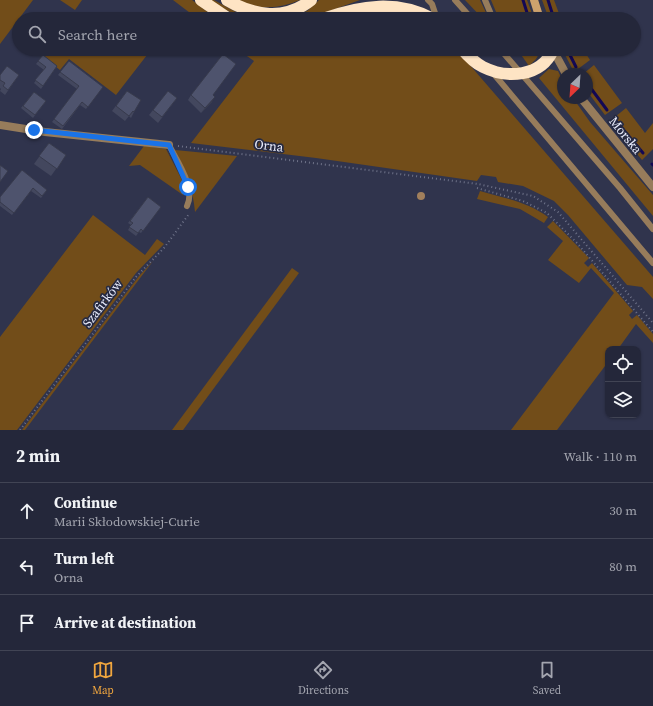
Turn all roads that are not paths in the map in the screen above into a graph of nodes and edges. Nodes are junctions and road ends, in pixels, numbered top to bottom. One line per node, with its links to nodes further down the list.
1 (201, 0): 8 (highway)
2 (227, 0): 9 (highway)
3 (311, 0): 10 (highway)
4 (428, 0): 13 (lane)
5 (455, 0): 14 (lane)
6 (486, 0): 15 (lane)
7 (534, 0): 16 (main road)
8 (219, 12)
9 (254, 12)
10 (286, 12)
11 (343, 12): 12 (highway)
12 (424, 12)
13 (435, 12)
14 (466, 12)
15 (490, 12)
16 (538, 12)
17 (468, 56): 24 (highway)
18 (506, 56): 22 (lane)
19 (509, 56): 22 (lane)
20 (549, 56): 25 (highway)
21 (556, 56): 23 (street)
22 (511, 61): 25 (lane)
23 (562, 68)
24 (490, 71): 25 (highway); 32 (lane)
25 (522, 73): 31 (lane)
26 (586, 104): 29 (street, Morska)
27 (0, 125): 28 (street)
28 (169, 145): 30 (lane)
29 (653, 187)
30 (188, 206)
31 (653, 229)
32 (653, 263)

